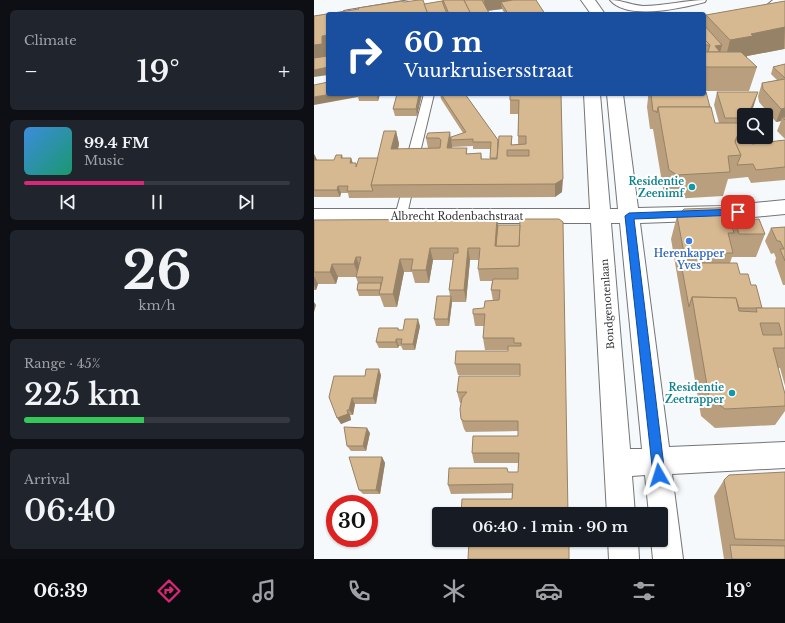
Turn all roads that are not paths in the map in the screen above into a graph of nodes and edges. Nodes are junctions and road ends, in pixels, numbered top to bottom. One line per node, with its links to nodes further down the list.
1 (437, 0): 6 (street)
2 (588, 0): 7 (street)
3 (614, 0): 4 (lane)
4 (702, 0)
5 (777, 4): 8 (street)
6 (362, 12)
7 (597, 12)
8 (706, 22)
9 (428, 96): 12 (lane)
10 (592, 96): 14 (street, Bondgenotenlaan)
11 (615, 96): 16 (street)
12 (412, 161)
13 (785, 208): 16 (street, Albrecht Rodenbachstraat)
14 (600, 215): 15 (street, Albrecht Rodenbachstraat); 16 (street, Albrecht Rodenbachstraat); 19 (street, Bondgenotenlaan)
15 (314, 216)
16 (629, 216): 18 (street)
17 (785, 455): 18 (street)
18 (657, 461): 19 (street); 23 (street)
19 (618, 463): 20 (street, Bondgenotenlaan)
20 (621, 507)
21 (623, 547): 22 (street)
22 (624, 559)
23 (668, 559)

